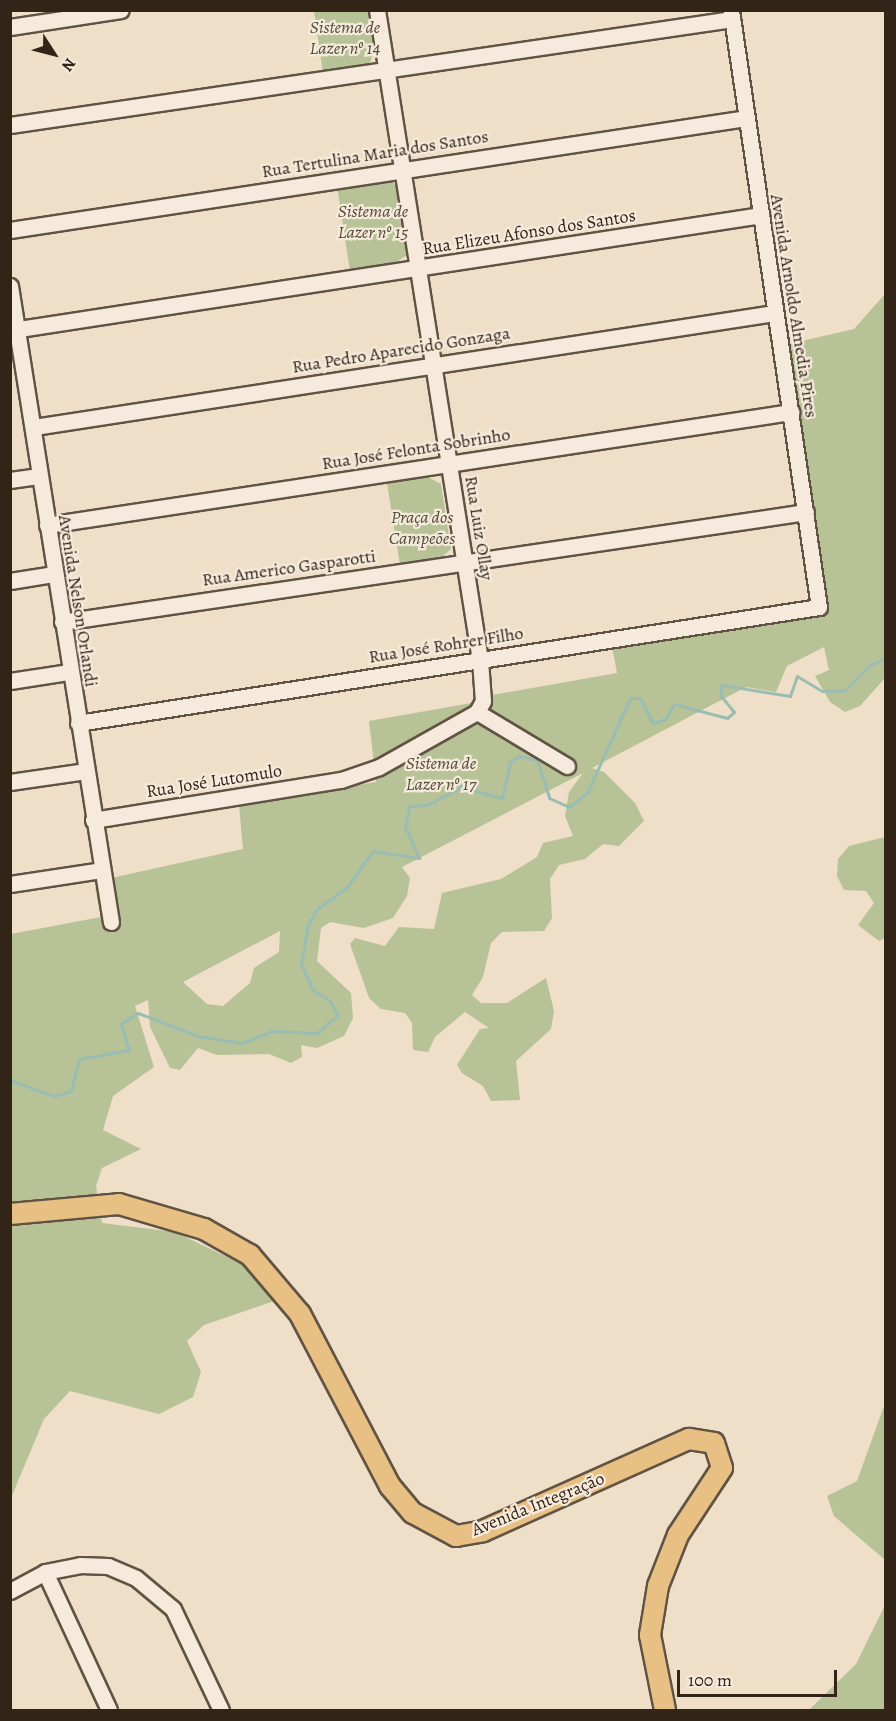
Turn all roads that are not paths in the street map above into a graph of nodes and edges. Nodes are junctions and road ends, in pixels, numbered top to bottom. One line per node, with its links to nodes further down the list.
1 (121, 10): 4 (street)
2 (377, 10): 5 (street, Rua Luiz Ollay)
3 (731, 15): 5 (street); 6 (street, Avenida Arnoldo Almedia Pires)
4 (10, 27)
5 (387, 71): 7 (street); 8 (street, Rua Luiz Ollay)
6 (746, 118): 8 (street, Rua Tertulina Maria dos Santos); 9 (street, Avenida Arnoldo Almedia Pires)
7 (10, 125)
8 (403, 170): 10 (street, Rua Tertulina Maria dos Santos); 11 (street, Rua Luiz Ollay)
9 (761, 215): 11 (street, Rua Elizeu Afonso dos Santos); 13 (street, Avenida Arnoldo Almedia Pires)
10 (10, 230)
11 (418, 269): 14 (street, Rua Elizeu Afonso dos Santos); 15 (street, Rua Luiz Ollay)
12 (10, 286): 14 (street, Avenida Nelson Orlandi)
13 (774, 313): 15 (street, Rua Pedro Aparecido Gonzaga); 17 (street, Avenida Arnoldo Almedia Pires)
14 (19, 329): 16 (street, Avenida Nelson Orlandi)
15 (434, 365): 18 (street, Rua Pedro Aparecido Gonzaga); 19 (street, Rua Luiz Ollay)
16 (17, 379): 18 (street, Avenida Nelson Orlandi)
17 (791, 412): 19 (street, Rua José Felonta Sobrinho); 22 (street, Avenida Arnoldo Almedia Pires)
18 (33, 427): 20 (street, Avenida Nelson Orlandi)
19 (449, 464): 23 (street, Rua José Felonta Sobrinho); 24 (street, Rua Luiz Ollay)
20 (38, 476): 21 (street); 23 (street, Avenida Nelson Orlandi)
21 (10, 480)
22 (806, 512): 24 (street, Rua Americo Gasparotti); 27 (street, Avenida Arnoldo Almedia Pires)
23 (47, 525): 25 (street, Avenida Nelson Orlandi)
24 (464, 562): 28 (street, Rua Americo Gasparotti); 29 (street, Rua Luiz Ollay)
25 (54, 574): 26 (street); 28 (street, Avenida Nelson Orlandi)
26 (10, 580)
27 (819, 607): 29 (street, Rua José Rohrer Filho)
28 (62, 622): 30 (street, Avenida Nelson Orlandi)
29 (480, 660): 32 (street, Rua Luiz Ollay); 33 (street, Rua José Rohrer Filho)
30 (69, 672): 31 (street); 33 (street, Avenida Nelson Orlandi)
31 (10, 681)
32 (477, 712): 34 (street); 37 (street, Rua José Lutomulo)
33 (78, 723): 35 (street, Avenida Nelson Orlandi)
34 (567, 766)
35 (86, 771): 36 (street); 37 (street, Avenida Nelson Orlandi)
36 (10, 782)
37 (93, 820): 38 (street, Avenida Nelson Orlandi)
38 (101, 870): 39 (street); 40 (street, Avenida Nelson Orlandi)
39 (10, 884)
40 (111, 922)
41 (10, 1214): 46 (main road, Avenida Integração)
42 (45, 1572): 43 (street); 44 (street); 45 (street)
43 (10, 1591)
44 (109, 1710)
45 (221, 1710)
46 (665, 1710)

